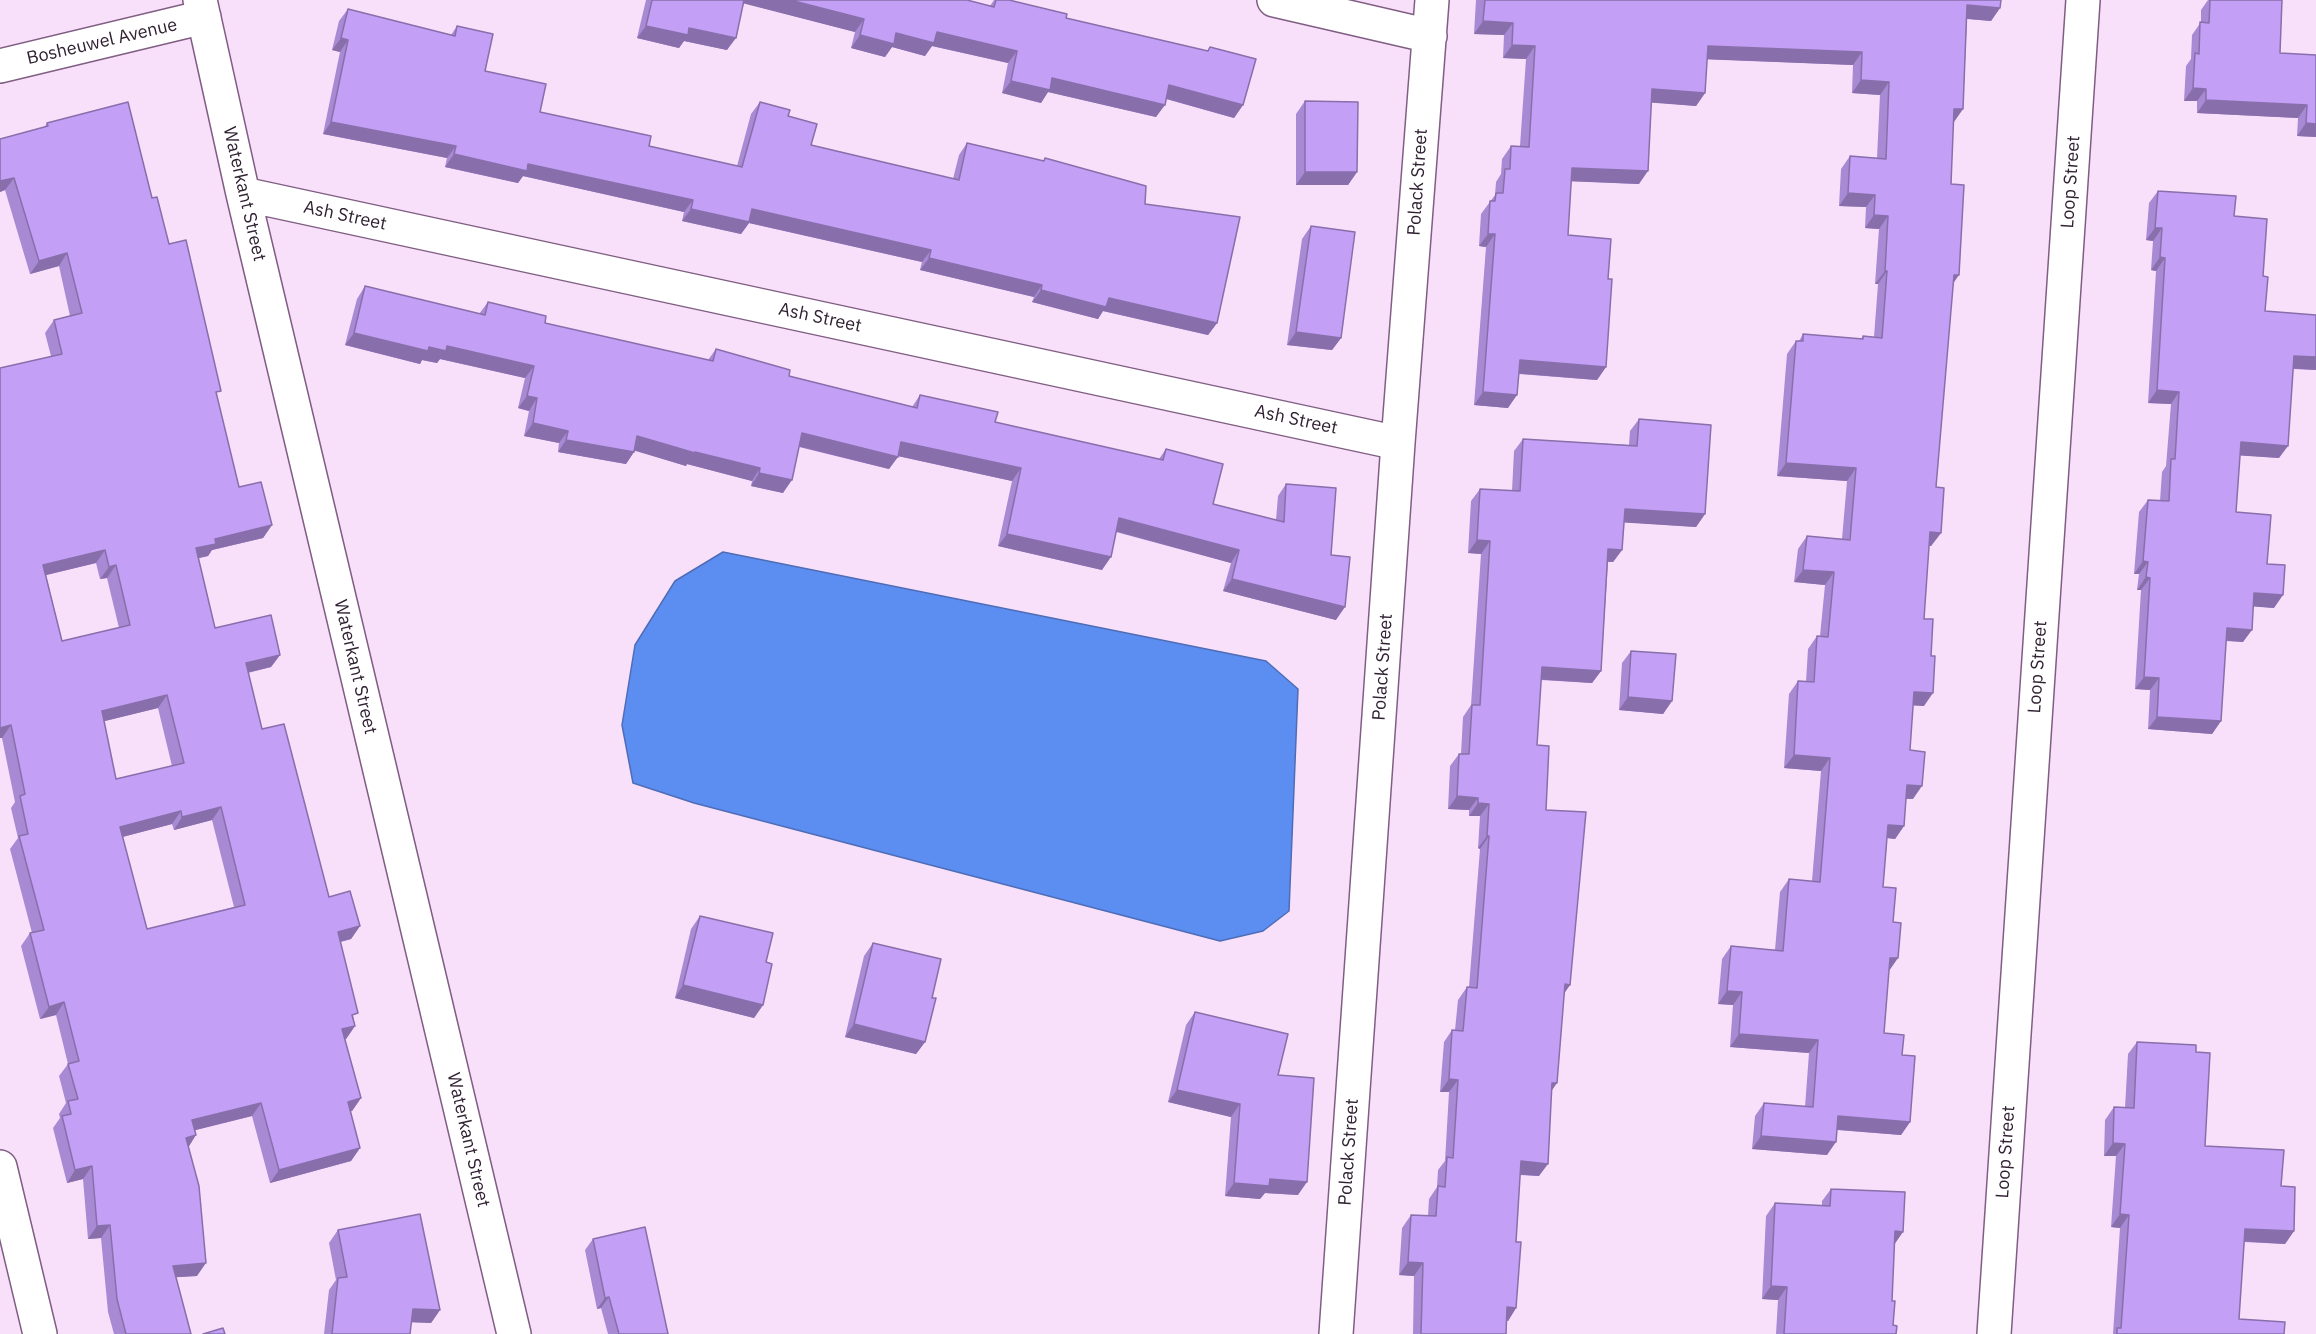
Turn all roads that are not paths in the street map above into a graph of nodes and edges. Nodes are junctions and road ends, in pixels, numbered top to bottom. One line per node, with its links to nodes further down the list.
1 (1274, 0): 5 (street)
2 (1432, 0): 5 (street, Polack Street)
3 (2083, 0): 13 (street, Loop Street)
4 (202, 8): 6 (street, Bosheuwel Avenue); 7 (street, Waterkant Street)
5 (1430, 36): 8 (street, Polack Street)
6 (0, 66)
7 (243, 194): 8 (street, Ash Street); 11 (street, Waterkant Street)
8 (1398, 442): 12 (street, Polack Street)
9 (0, 1167): 10 (street)
10 (40, 1334)
11 (514, 1334)
12 (1336, 1334)
13 (1994, 1334)

